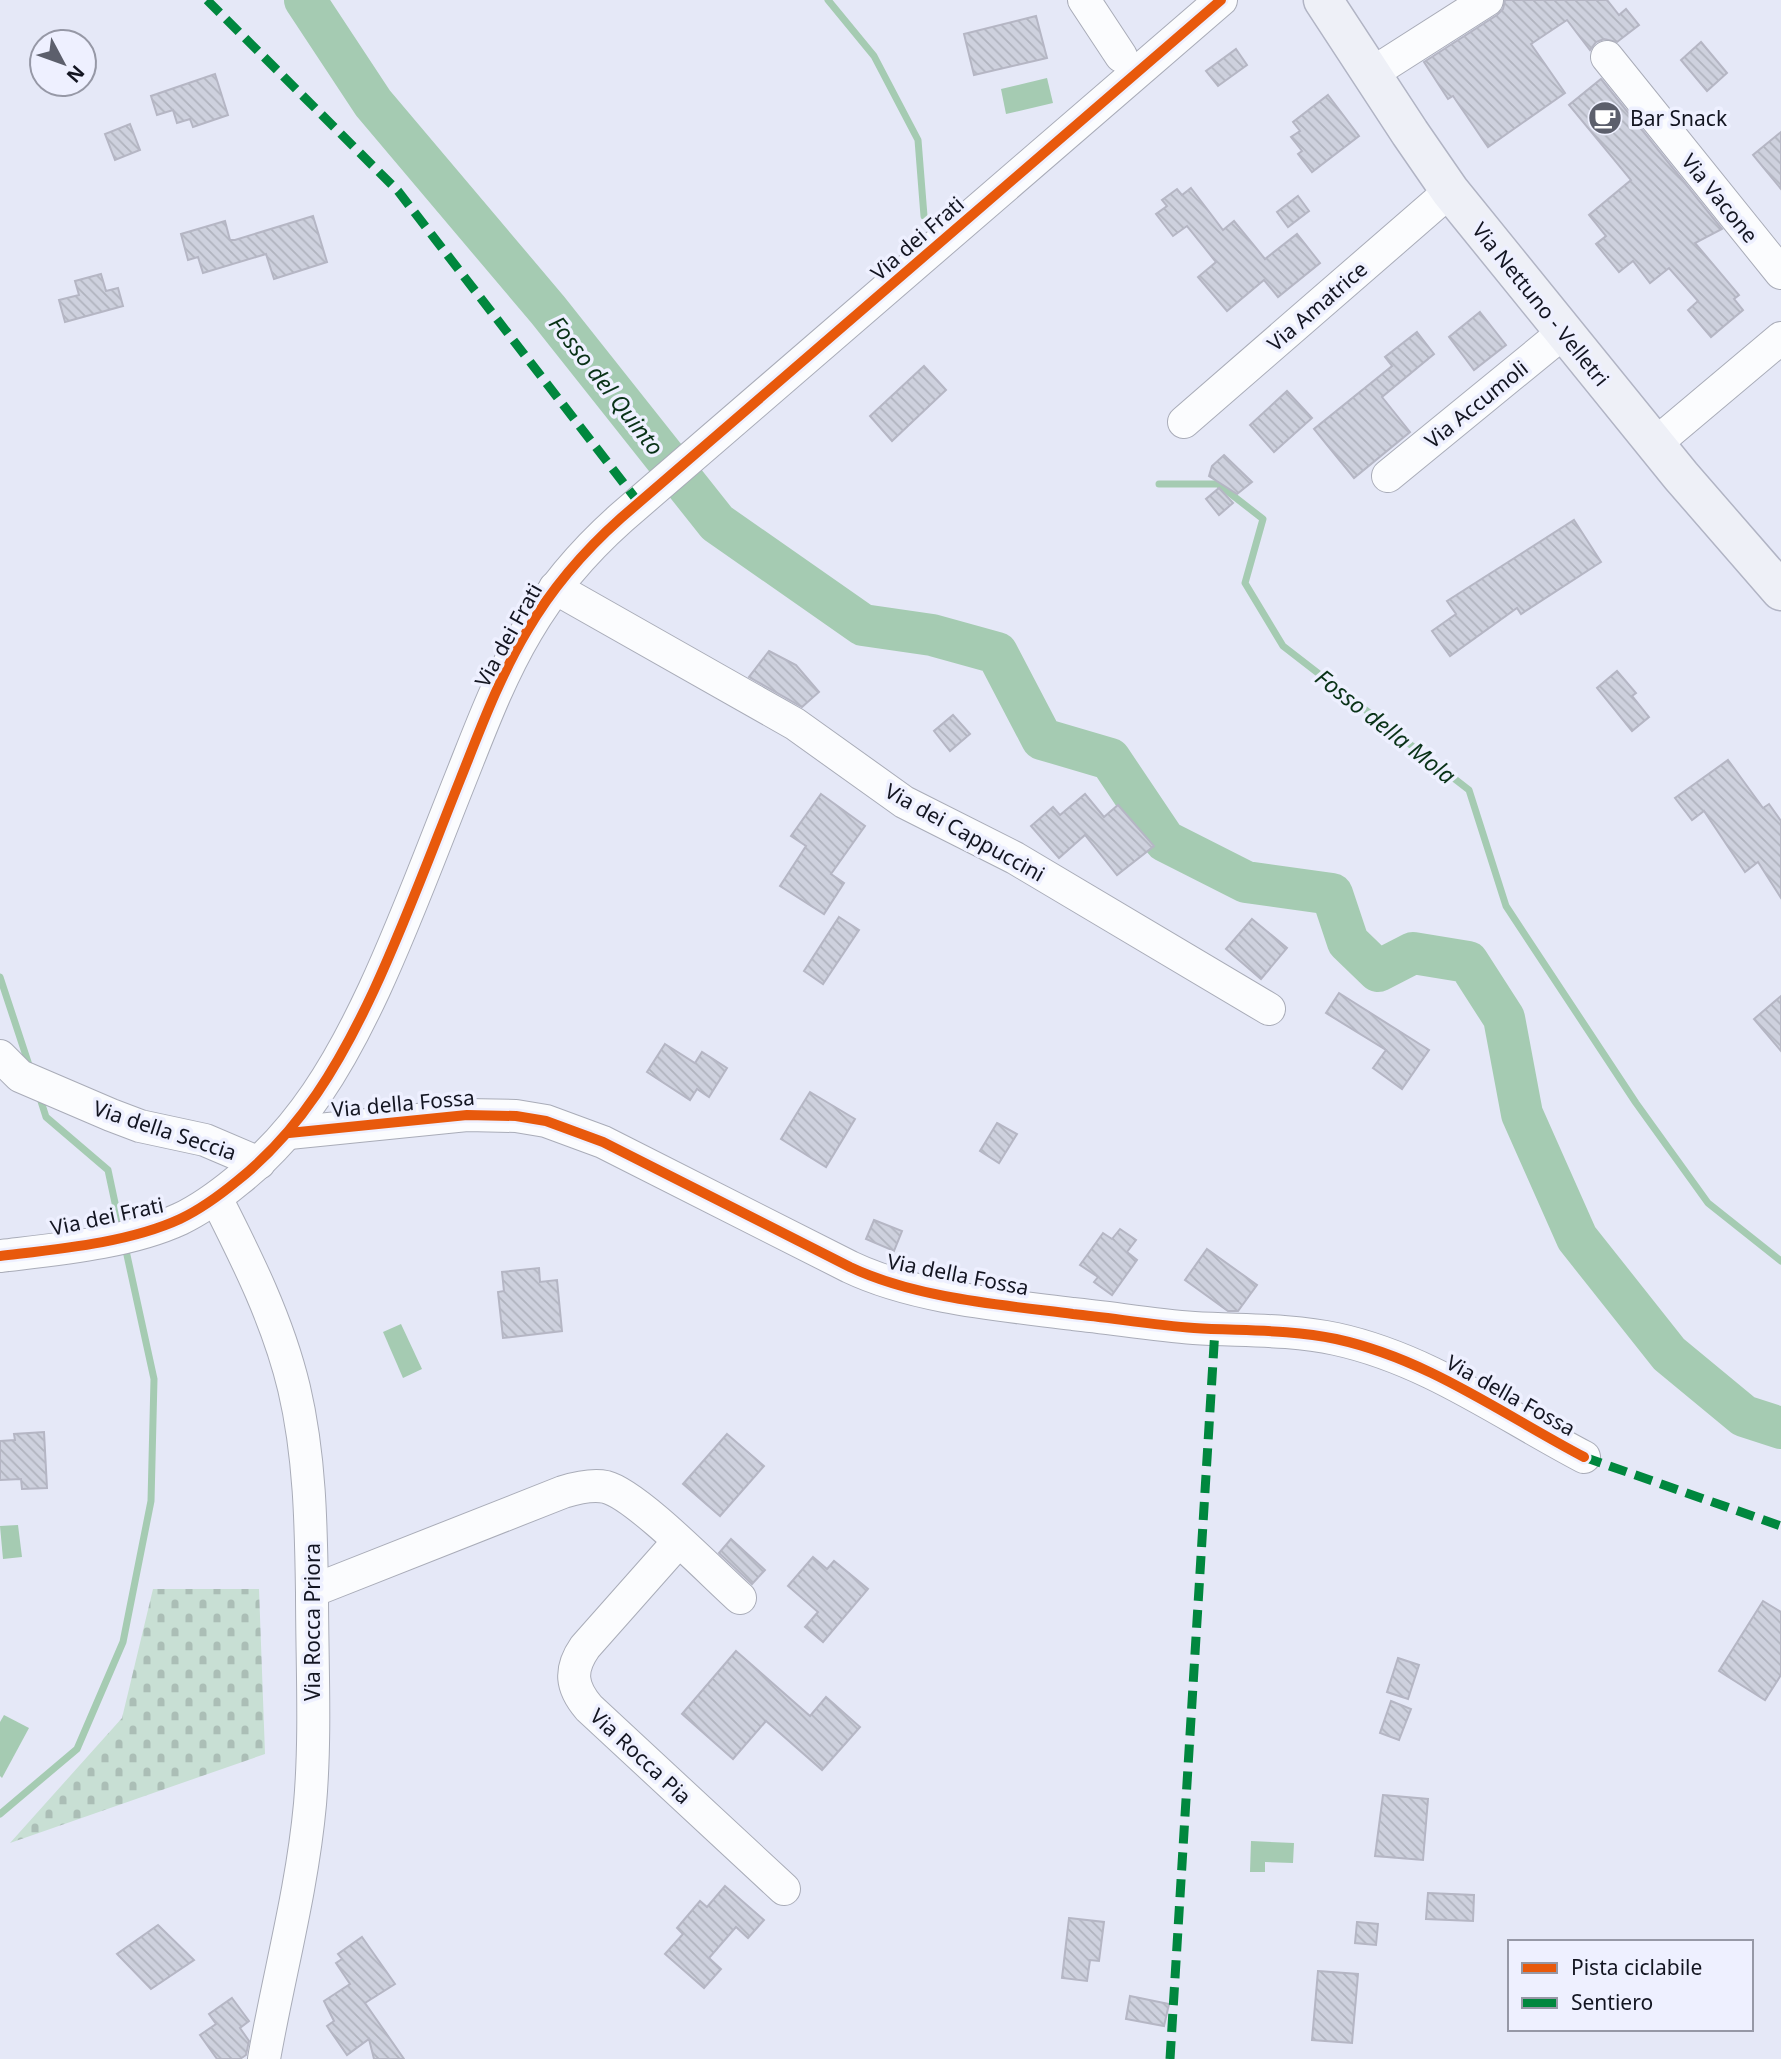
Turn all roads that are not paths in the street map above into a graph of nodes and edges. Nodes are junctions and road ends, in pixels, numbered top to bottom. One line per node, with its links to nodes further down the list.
1 (1084, 0): 5 (street)
2 (1221, 0): 15 (street, Via dei Frati)
3 (1323, 0): 7 (main road, Via Nettuno - Velletri)
4 (1487, 0): 7 (street)
5 (1121, 56)
6 (1607, 57): 9 (street, Via Vacone)
7 (1371, 75): 8 (main road, Via Nettuno - Velletri)
8 (1450, 191): 10 (main road, Via Nettuno - Velletri); 12 (street, Via Amatrice)
9 (1781, 273)
10 (1564, 332): 13 (main road, Via Nettuno - Velletri); 14 (street, Via Accumoli)
11 (1781, 338): 13 (street)
12 (1184, 422)
13 (1655, 444): 16 (main road, Via Nettuno - Velletri)
14 (1388, 477)
15 (555, 588): 17 (street, Via dei Cappuccini); 19 (street, Via dei Frati)
16 (1781, 591)
17 (1269, 1009)
18 (7, 1068): 20 (street, Via della Seccia)
19 (289, 1133): 20 (street, Via dei Frati); 23 (street, Via della Fossa)
20 (260, 1163): 21 (street, Via dei Frati)
21 (216, 1198): 22 (street, Via dei Frati); 25 (street, Via Rocca Priora)
22 (0, 1256)
23 (1584, 1457)
24 (678, 1542): 25 (street); 26 (street); 27 (street, Via Rocca Pia)
25 (312, 1591): 28 (street, Via Rocca Priora)
26 (740, 1598)
27 (784, 1889)
28 (264, 2059)

